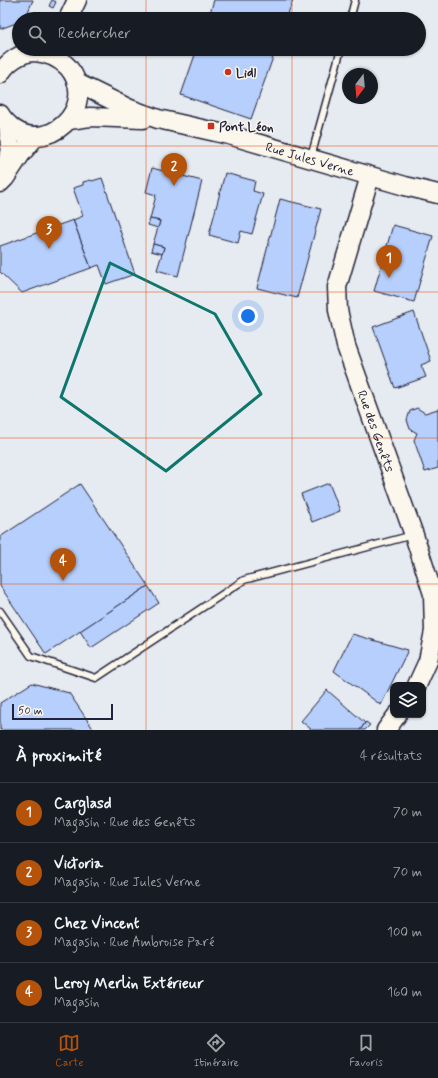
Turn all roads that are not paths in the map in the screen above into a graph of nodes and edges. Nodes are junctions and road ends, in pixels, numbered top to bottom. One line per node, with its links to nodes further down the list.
1 (76, 0): 3 (street)
2 (355, 0): 4 (lane)
3 (71, 12)
4 (352, 12)
5 (20, 56): 8 (street)
6 (58, 56): 9 (street)
7 (339, 56): 14 (lane)
8 (0, 72)
9 (77, 83): 11 (street, Rue Jules Verne); 12 (street)
10 (4, 119): 13 (street); 16 (street)
11 (158, 119): 12 (street, Rue Jules Verne); 14 (street, Rue Jules Verne)
12 (69, 120): 13 (street)
13 (36, 136): 16 (street)
14 (310, 159): 15 (street, Rue Jules Verne)
15 (370, 176): 17 (street, Rue Jules Verne); 18 (street, Rue des Genêts)
16 (2, 180)
17 (438, 194)
18 (414, 534): 19 (lane); 20 (street, Rue des Genêts)
19 (0, 611)
20 (418, 682)
21 (396, 718): 22 (street)
22 (386, 730)

